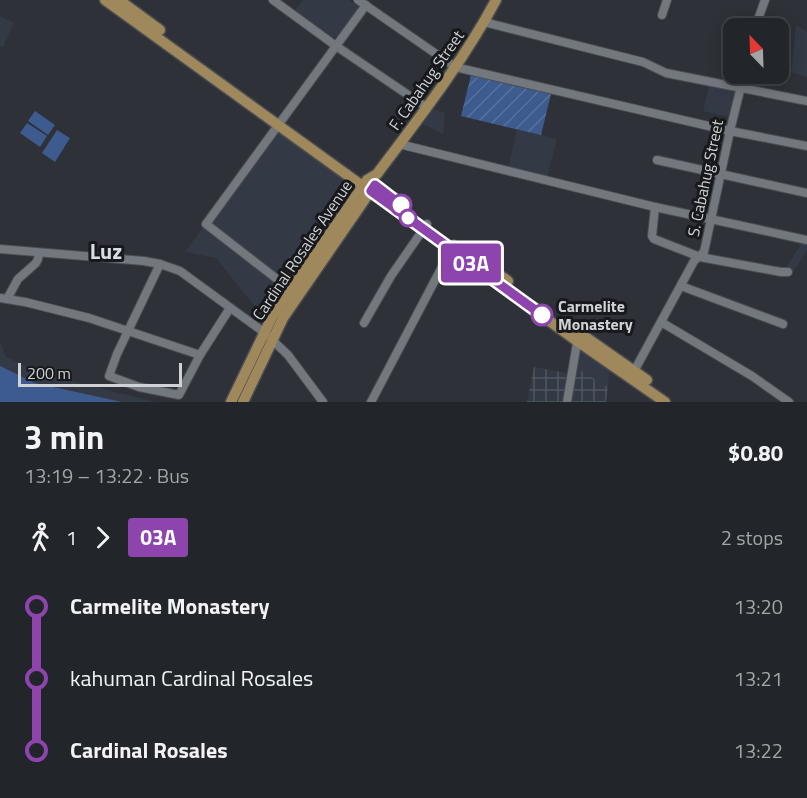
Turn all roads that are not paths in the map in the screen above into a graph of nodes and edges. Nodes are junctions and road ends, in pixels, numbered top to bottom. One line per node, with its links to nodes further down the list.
1 (273, 0): 10 (street)
2 (496, 0): 9 (main road, F. Cabahug Street)
3 (667, 0): 7 (street)
4 (112, 1): 16 (main road)
5 (762, 1): 8 (street)
6 (362, 3): 10 (street); 11 (street)
7 (662, 15)
8 (758, 18)
9 (484, 22): 11 (main road, F. Cabahug Street); 13 (street)
10 (336, 46): 15 (street); 16 (street)
11 (455, 67): 15 (main road, F. Cabahug Street); 17 (street)
12 (741, 84): 13 (street, S. Cabahug Street)
13 (740, 87): 14 (street); 17 (street, S. Cabahug Street)
14 (807, 100)
15 (426, 107): 18 (main road, F. Cabahug Street)
16 (281, 122): 22 (main road); 35 (street)
17 (730, 131): 19 (street); 21 (street, S. Cabahug Street)
18 (399, 144): 22 (main road, F. Cabahug Street); 24 (street)
19 (807, 146)
20 (657, 160): 21 (street)
21 (721, 174): 23 (street); 25 (street, S. Cabahug Street)
22 (371, 183): 26 (main road); 35 (main road, Cardinal Rosales Avenue); 42 (main road, Cardinal Rosales Avenue)
23 (807, 193)
24 (656, 207): 25 (street); 31 (street)
25 (712, 220): 27 (street); 31 (street, S. Cabahug Street)
26 (425, 227): 28 (main road); 39 (street)
27 (807, 239)
28 (453, 246): 43 (main road); 49 (street)
29 (0, 249): 30 (street)
30 (39, 253): 32 (street); 36 (street)
31 (699, 257): 33 (street); 34 (street, S. Cabahug Street)
32 (160, 264): 37 (street); 41 (street)
33 (788, 272)
34 (681, 286): 38 (street, S. Cabahug Street); 40 (street)
35 (291, 290): 42 (main road, Cardinal Rosales Avenue)
36 (4, 299): 41 (street)
37 (230, 308): 42 (street); 44 (street)
38 (661, 322): 45 (street, S. Cabahug Street); 53 (street)
39 (364, 323)
40 (783, 324)
41 (128, 330): 44 (street); 44 (street)
42 (269, 336): 46 (main road, Cardinal Rosales Avenue); 47 (main road, Cardinal Rosales Avenue); 48 (street)
43 (578, 337): 45 (main road); 50 (street)
44 (200, 355)
45 (633, 374): 51 (main road); 52 (main road)
46 (231, 402)
47 (243, 402)
48 (323, 402)
49 (371, 402)
50 (567, 402)
51 (665, 402)
52 (676, 402)
53 (789, 402)

